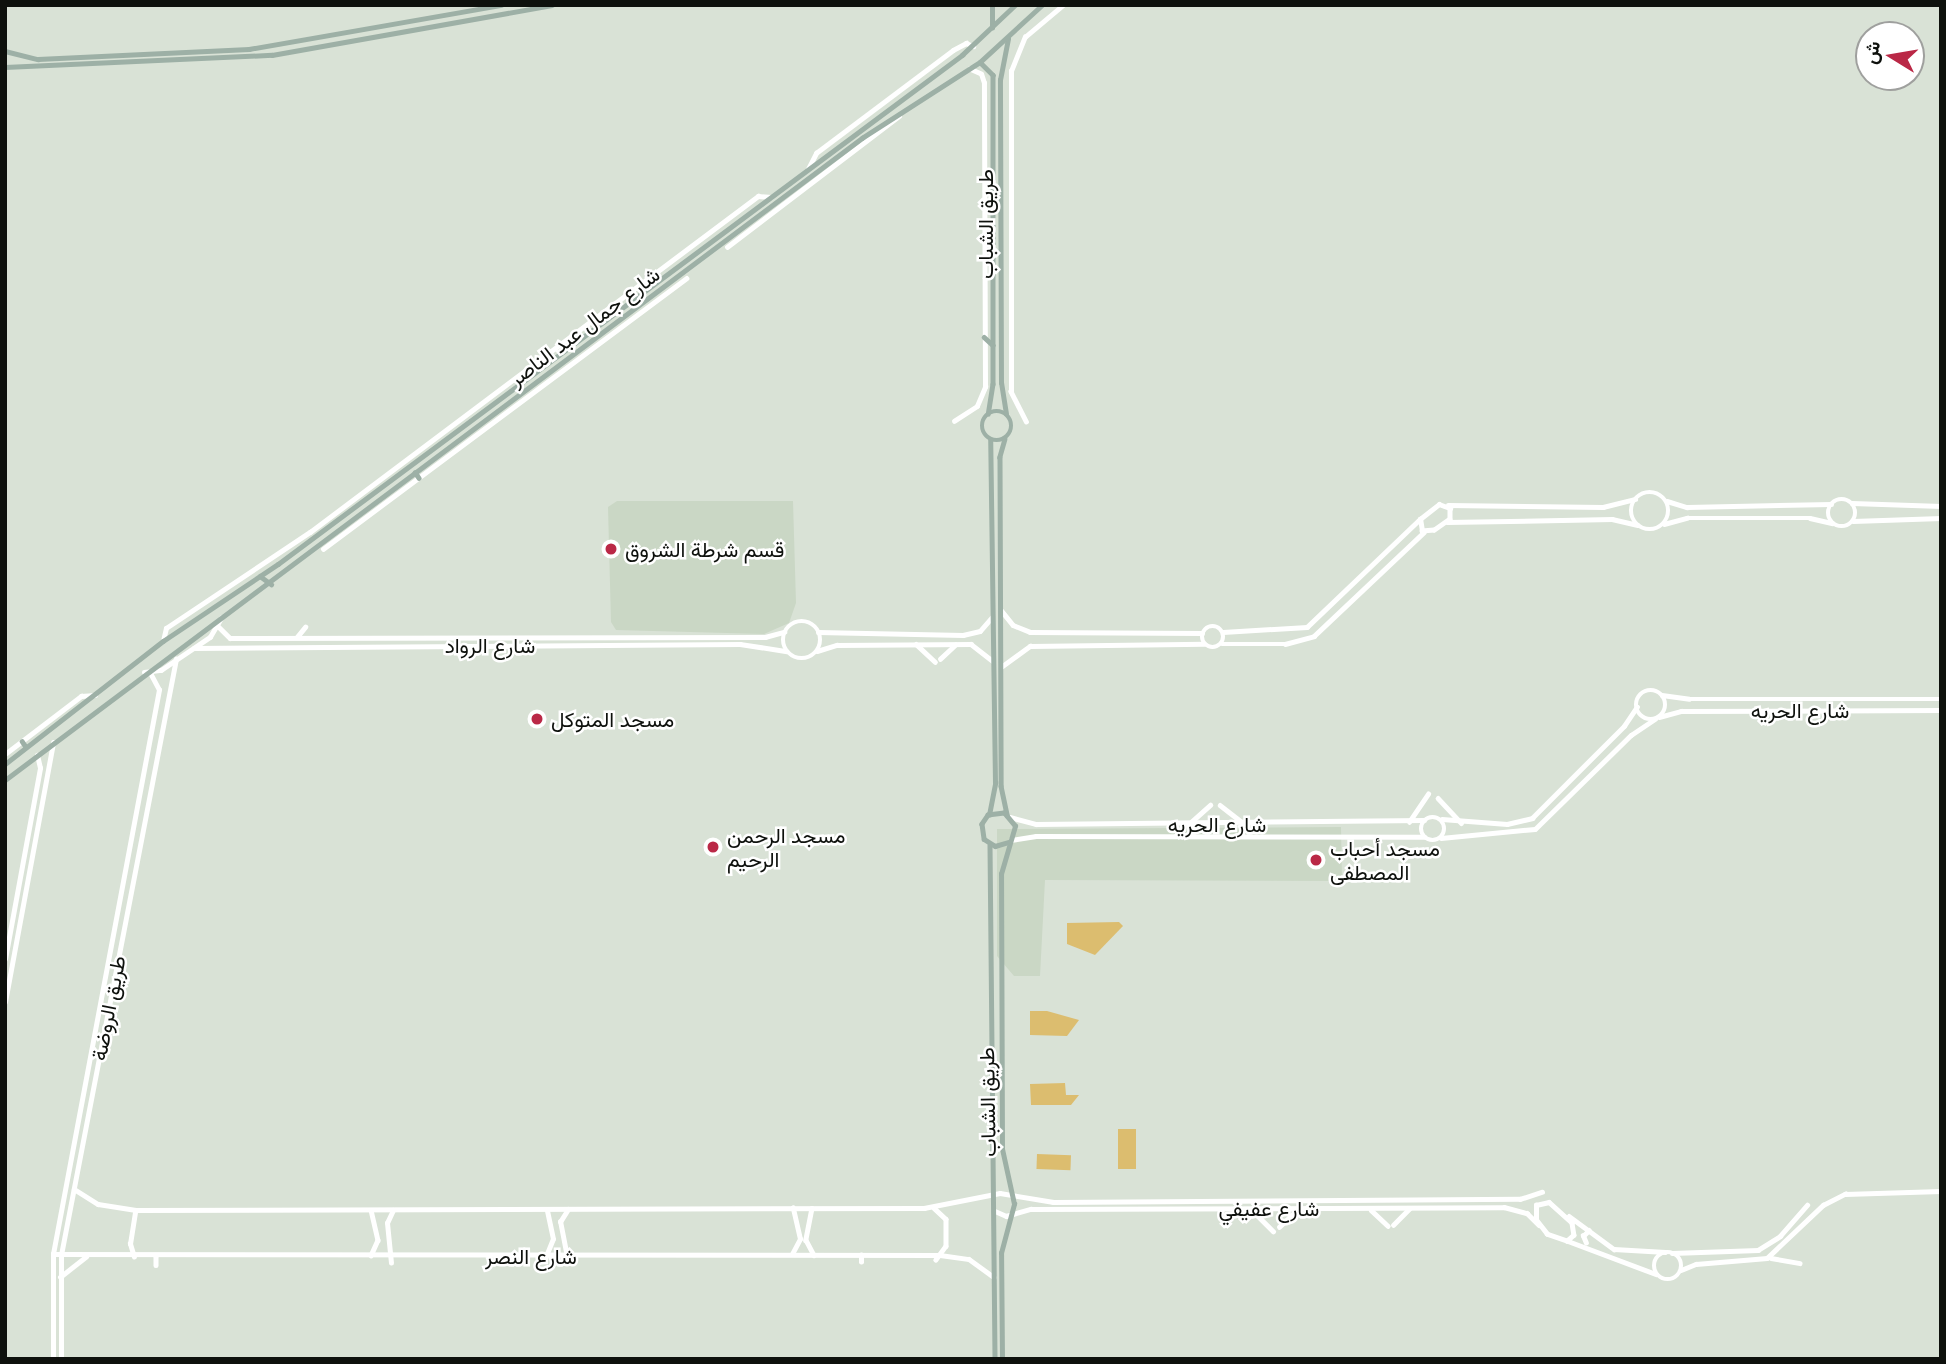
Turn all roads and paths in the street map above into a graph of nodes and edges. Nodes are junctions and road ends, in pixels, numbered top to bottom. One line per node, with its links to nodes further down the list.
1 (501, 5): 11 (main road)
2 (552, 5): 13 (main road)
3 (992, 5): 7 (main road)
4 (1015, 5): 7 (main road, شارع جمال عبد الناصر)
5 (1042, 5): 8 (main road, شارع جمال عبد الناصر)
6 (1063, 5): 32 (street)
7 (992, 28): 9 (main road, شارع جمال عبد الناصر)
8 (1010, 35): 12 (main road, شارع جمال عبد الناصر); 30 (main road, طريق الشباب)
9 (973, 47): 16 (main road, شارع جمال عبد الناصر); 18 (street)
10 (5, 51): 11 (main road)
11 (107, 57): 13 (main road)
12 (980, 62): 15 (main road, شارع جمال عبد الناصر); 28 (main road, طريق الشباب)
13 (107, 66): 14 (main road)
14 (5, 67)
15 (970, 69): 17 (main road, شارع جمال عبد الناصر); 27 (street)
16 (936, 74): 17 (main road); 18 (main road, شارع جمال عبد الناصر)
17 (952, 80): 20 (main road, شارع جمال عبد الناصر)
18 (808, 169): 19 (main road, شارع جمال عبد الناصر)
19 (771, 197): 21 (main road, شارع جمال عبد الناصر); 25 (street)
20 (684, 275): 22 (main road, شارع جمال عبد الناصر); 36 (street)
21 (626, 304): 22 (main road); 23 (main road, شارع جمال عبد الناصر)
22 (631, 311): 24 (main road, شارع جمال عبد الناصر)
23 (616, 313): 24 (main road); 26 (main road, شارع جمال عبد الناصر)
24 (621, 319): 35 (main road, شارع جمال عبد الناصر)
25 (580, 329): 26 (main road); 56 (street)
26 (586, 336): 59 (main road, شارع جمال عبد الناصر)
27 (984, 337): 28 (main road); 31 (street)
28 (993, 345): 29 (main road, طريق الشباب)
29 (988, 414): 30 (main road); 34 (main road)
30 (1006, 414): 33 (main road)
31 (954, 421)
32 (1027, 422)
33 (1005, 439): 34 (main road); 64 (main road)
34 (990, 440): 65 (main road)
35 (415, 472): 36 (main road); 63 (main road, شارع جمال عبد الناصر)
36 (419, 478): 61 (street)
37 (1635, 499): 38 (street); 43 (street); 55 (street)
38 (1667, 501): 44 (street); 54 (street)
39 (1852, 503): 40 (street); 42 (street); 51 (street)
40 (1831, 504): 44 (street); 53 (street)
41 (1448, 505): 45 (street); 48 (street); 52 (street)
42 (1941, 506)
43 (1612, 507): 45 (street); 50 (street)
44 (1693, 507): 46 (street)
45 (1472, 508): 49 (street)
46 (1694, 518): 53 (street); 54 (street)
47 (1941, 518): 51 (street)
48 (1420, 519): 57 (street); 58 (street)
49 (1472, 519): 50 (street); 52 (street)
50 (1612, 519): 55 (street)
51 (1853, 521): 53 (street)
52 (1447, 522): 57 (street)
53 (1832, 523)
54 (1664, 524): 55 (street)
55 (1637, 525)
56 (310, 532): 59 (main road); 83 (street)
57 (1424, 532): 60 (street)
58 (1401, 536): 60 (street); 71 (street)
59 (314, 537): 62 (main road, شارع جمال عبد الناصر)
60 (1408, 545): 88 (street)
61 (323, 549)
62 (260, 576): 63 (main road); 83 (main road, شارع جمال عبد الناصر)
63 (271, 584): 66 (main road, شارع جمال عبد الناصر)
64 (1001, 610): 72 (street); 102 (main road)
65 (994, 613): 75 (street); 101 (main road)
66 (221, 618): 67 (street); 103 (main road, شارع جمال عبد الناصر)
67 (218, 626): 82 (street); 97 (street)
68 (305, 627): 78 (street)
69 (784, 632): 70 (street); 77 (street, شارع الرواد); 98 (street)
70 (818, 632): 75 (street); 99 (street)
71 (1223, 632): 74 (street); 88 (street)
72 (1039, 633): 73 (street); 93 (street)
73 (1086, 633): 74 (street); 94 (street)
74 (1202, 633): 87 (street)
75 (963, 635): 86 (street)
76 (598, 636): 77 (street, شارع الرواد); 81 (street, شارع الرواد); 91 (street)
77 (618, 636): 92 (street)
78 (296, 637): 79 (street, شارع الرواد); 82 (street, شارع الرواد)
79 (333, 637): 80 (street, شارع الرواد); 90 (street)
80 (423, 637): 81 (street, شارع الرواد); 95 (street)
81 (446, 637): 96 (street)
82 (230, 638): 89 (street)
83 (163, 641): 106 (main road, شارع جمال عبد الناصر)
84 (915, 644): 85 (street); 85 (street); 99 (street)
85 (956, 644): 86 (street)
86 (963, 644): 101 (street)
87 (1204, 644): 88 (street); 94 (street)
88 (1222, 644)
89 (230, 645): 90 (street, شارع الرواد); 97 (street, شارع الرواد)
90 (333, 645): 95 (street, شارع الرواد)
91 (598, 645): 92 (street, شارع الرواد); 96 (street, شارع الرواد)
92 (618, 645): 98 (street, شارع الرواد)
93 (1038, 645): 94 (street); 102 (street)
94 (1086, 645)
95 (423, 646): 96 (street, شارع الرواد)
96 (446, 646)
97 (194, 648): 100 (street)
98 (786, 650): 99 (street)
99 (817, 651)
100 (176, 659): 103 (street); 105 (street, طريق الروضة)
101 (994, 665): 133 (main road)
102 (1001, 667): 134 (main road)
103 (147, 673): 104 (street); 119 (main road, شارع جمال عبد الناصر)
104 (159, 685): 105 (street); 116 (street, طريق الروضة)
105 (167, 686): 117 (street, طريق الروضة)
106 (95, 695): 118 (street); 120 (main road, شارع جمال عبد الناصر)
107 (1662, 695): 108 (street, شارع الحريه); 111 (street); 115 (street)
108 (1689, 699): 109 (street, شارع الحريه); 112 (street)
109 (1907, 699): 110 (street, شارع الحريه); 113 (street)
110 (1941, 699)
111 (1637, 707): 115 (street); 144 (street)
112 (1689, 710): 113 (street, شارع الحريه); 115 (street, شارع الحريه)
113 (1908, 710): 114 (street, شارع الحريه)
114 (1941, 710)
115 (1657, 718): 150 (street, شارع الحريه)
116 (151, 736): 117 (street); 121 (street, طريق الروضة)
117 (158, 737): 122 (street, طريق الروضة)
118 (22, 741): 120 (main road); 123 (street)
119 (53, 742): 124 (main road, شارع جمال عبد الناصر); 127 (street)
120 (26, 747): 126 (main road, شارع جمال عبد الناصر)
121 (148, 749): 122 (street); 157 (street, طريق الروضة)
122 (156, 751): 158 (street, طريق الروضة)
123 (5, 754)
124 (37, 755): 125 (street); 128 (main road, شارع جمال عبد الناصر)
125 (40, 763): 127 (street); 155 (street)
126 (5, 764)
127 (49, 764): 156 (street)
128 (5, 780)
129 (1428, 794): 137 (street)
130 (1438, 798): 138 (street)
131 (1210, 805): 141 (street)
132 (1220, 805): 142 (street)
133 (989, 815): 134 (main road); 154 (main road)
134 (1009, 816): 139 (street, شارع الحريه); 153 (main road)
135 (1441, 819): 136 (street, شارع الحريه); 138 (street); 152 (street)
136 (1424, 820): 137 (street, شارع الحريه); 151 (street)
137 (1407, 823): 143 (street, شارع الحريه)
138 (1462, 823): 144 (street)
139 (1036, 824): 140 (street, شارع الحريه); 146 (street)
140 (1175, 824): 141 (street, شارع الحريه); 147 (street)
141 (1188, 824): 142 (street, شارع الحريه)
142 (1245, 824): 145 (street, شارع الحريه)
143 (1394, 824): 145 (street, شارع الحريه); 149 (street)
144 (1474, 824): 150 (street)
145 (1253, 825): 148 (street)
146 (1036, 835): 147 (street, شارع الحريه); 153 (street, شارع الحريه)
147 (1175, 835): 148 (street, شارع الحريه)
148 (1253, 835): 149 (street, شارع الحريه)
149 (1395, 835): 151 (street, شارع الحريه)
150 (1475, 835): 152 (street, شارع الحريه)
151 (1424, 837): 152 (street, شارع الحريه)
152 (1441, 838)
153 (1010, 841): 154 (main road); 164 (main road, طريق الشباب)
154 (990, 844): 163 (main road, طريق الشباب)
155 (5, 959)
156 (5, 1002)
157 (97, 1020): 158 (street); 159 (street, طريق الروضة)
158 (105, 1021): 160 (street, طريق الروضة)
159 (94, 1036): 160 (street); 193 (street, طريق الروضة)
160 (102, 1038): 161 (street, طريق الروضة)
161 (74, 1189): 187 (street); 194 (street, طريق الروضة)
162 (1941, 1191): 219 (street)
163 (995, 1194): 164 (street, شارع عفيفي); 178 (street); 192 (main road, طريق الشباب)
164 (1013, 1196): 167 (street, شارع عفيفي); 195 (main road, طريق الشباب)
165 (1531, 1198): 168 (street, شارع عفيفي); 172 (street); 172 (street, شارع عفيفي)
166 (692, 1200): 174 (street)
167 (1029, 1200): 168 (street, شارع عفيفي); 186 (street)
168 (1141, 1201): 179 (street)
169 (471, 1202): 183 (street)
170 (201, 1203): 188 (street)
171 (332, 1203): 189 (street)
172 (1539, 1203): 196 (street); 197 (street)
173 (1807, 1205): 203 (street)
174 (692, 1207): 177 (street); 185 (street)
175 (813, 1207): 177 (street); 178 (street); 207 (street)
176 (1412, 1207): 182 (street, شارع عفيفي); 182 (street); 197 (street, شارع عفيفي)
177 (793, 1208): 206 (street)
178 (934, 1208): 218 (street)
179 (1141, 1208): 180 (street, شارع عفيفي); 186 (street, شارع عفيفي)
180 (1247, 1208): 181 (street, شارع عفيفي); 200 (street)
181 (1302, 1208): 182 (street, شارع عفيفي); 198 (street)
182 (1367, 1208)
183 (472, 1209): 184 (street); 191 (street)
184 (546, 1209): 185 (street); 216 (street)
185 (568, 1209): 217 (street)
186 (1031, 1209): 195 (street, شارع عفيفي)
187 (136, 1210): 188 (street); 213 (street)
188 (201, 1210): 189 (street)
189 (332, 1210): 190 (street)
190 (371, 1210): 191 (street); 210 (street)
191 (394, 1210): 211 (street)
192 (995, 1211): 195 (street, شارع عفيفي); 229 (main road, طريق الشباب)
193 (61, 1212): 194 (street); 204 (street, طريق الروضة)
194 (69, 1213): 205 (street, طريق الروضة)
195 (1012, 1213): 233 (main road, طريق الشباب)
196 (1566, 1214): 199 (street); 201 (street)
197 (1539, 1225): 201 (street, شارع عفيفي)
198 (1279, 1227)
199 (1589, 1230): 202 (street); 203 (street)
200 (1273, 1231)
201 (1567, 1241): 202 (street)
202 (1587, 1244): 227 (street)
203 (1669, 1252): 226 (street); 227 (street)
204 (53, 1254): 205 (street, شارع النصر); 230 (street, طريق الروضة)
205 (61, 1255): 209 (street, شارع النصر); 228 (street, طريق الروضة)
206 (792, 1255): 207 (street, شارع النصر); 217 (street, شارع النصر)
207 (814, 1255): 208 (street, شارع النصر)
208 (861, 1255): 218 (street, شارع النصر); 220 (street)
209 (93, 1256): 213 (street, شارع النصر); 228 (street)
210 (370, 1256): 211 (street, شارع النصر); 215 (street, شارع النصر)
211 (391, 1256): 212 (street, شارع النصر); 222 (street)
212 (479, 1256): 216 (street, شارع النصر); 223 (street)
213 (134, 1257): 214 (street, شارع النصر)
214 (156, 1257): 215 (street, شارع النصر); 225 (street)
215 (288, 1257): 221 (street)
216 (545, 1257): 217 (street, شارع النصر)
217 (567, 1257)
218 (938, 1258): 229 (street, شارع النصر)
219 (1767, 1258): 224 (street); 226 (street)
220 (861, 1262)
221 (288, 1263)
222 (391, 1263)
223 (479, 1263)
224 (1800, 1263)
225 (156, 1265)
226 (1681, 1270): 227 (street)
227 (1656, 1274)
228 (60, 1278): 231 (street, طريق الروضة)
229 (995, 1278): 232 (main road, طريق الشباب)
230 (53, 1359)
231 (61, 1359)
232 (995, 1359)
233 (1002, 1359)

